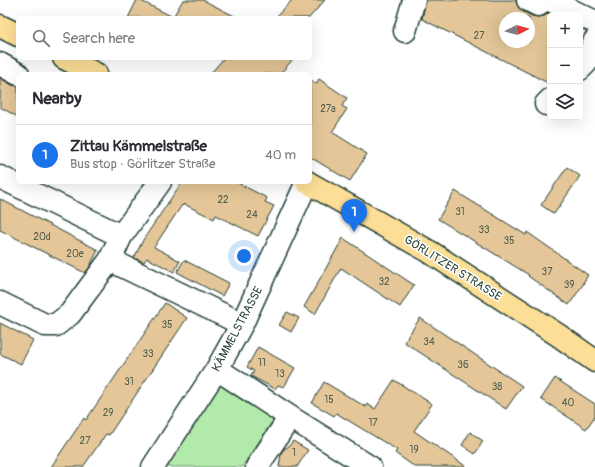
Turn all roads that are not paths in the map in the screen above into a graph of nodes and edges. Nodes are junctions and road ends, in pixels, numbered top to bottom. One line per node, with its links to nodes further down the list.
1 (414, 0): 5 (street)
2 (539, 2): 3 (street)
3 (595, 22)
4 (0, 26): 6 (main road)
5 (405, 32)
6 (16, 34)
7 (595, 40): 10 (street)
8 (68, 60): 11 (main road)
9 (0, 64): 12 (street)
10 (583, 66)
11 (92, 72)
12 (16, 73)
13 (0, 177): 17 (street)
14 (159, 184): 17 (street)
15 (306, 184): 20 (street, KÄMMELSTRASSE)
16 (311, 184): 21 (main road, GÖRLITZER STRASSE)
17 (121, 236): 18 (street)
18 (110, 260): 19 (street); 20 (street)
19 (0, 302)
20 (242, 324): 22 (street, KÄMMELSTRASSE)
21 (595, 361)
22 (217, 369): 23 (street); 24 (street, KÄMMELSTRASSE)
23 (290, 417): 25 (street); 26 (street)
24 (153, 467)
25 (257, 467)
26 (370, 467)

